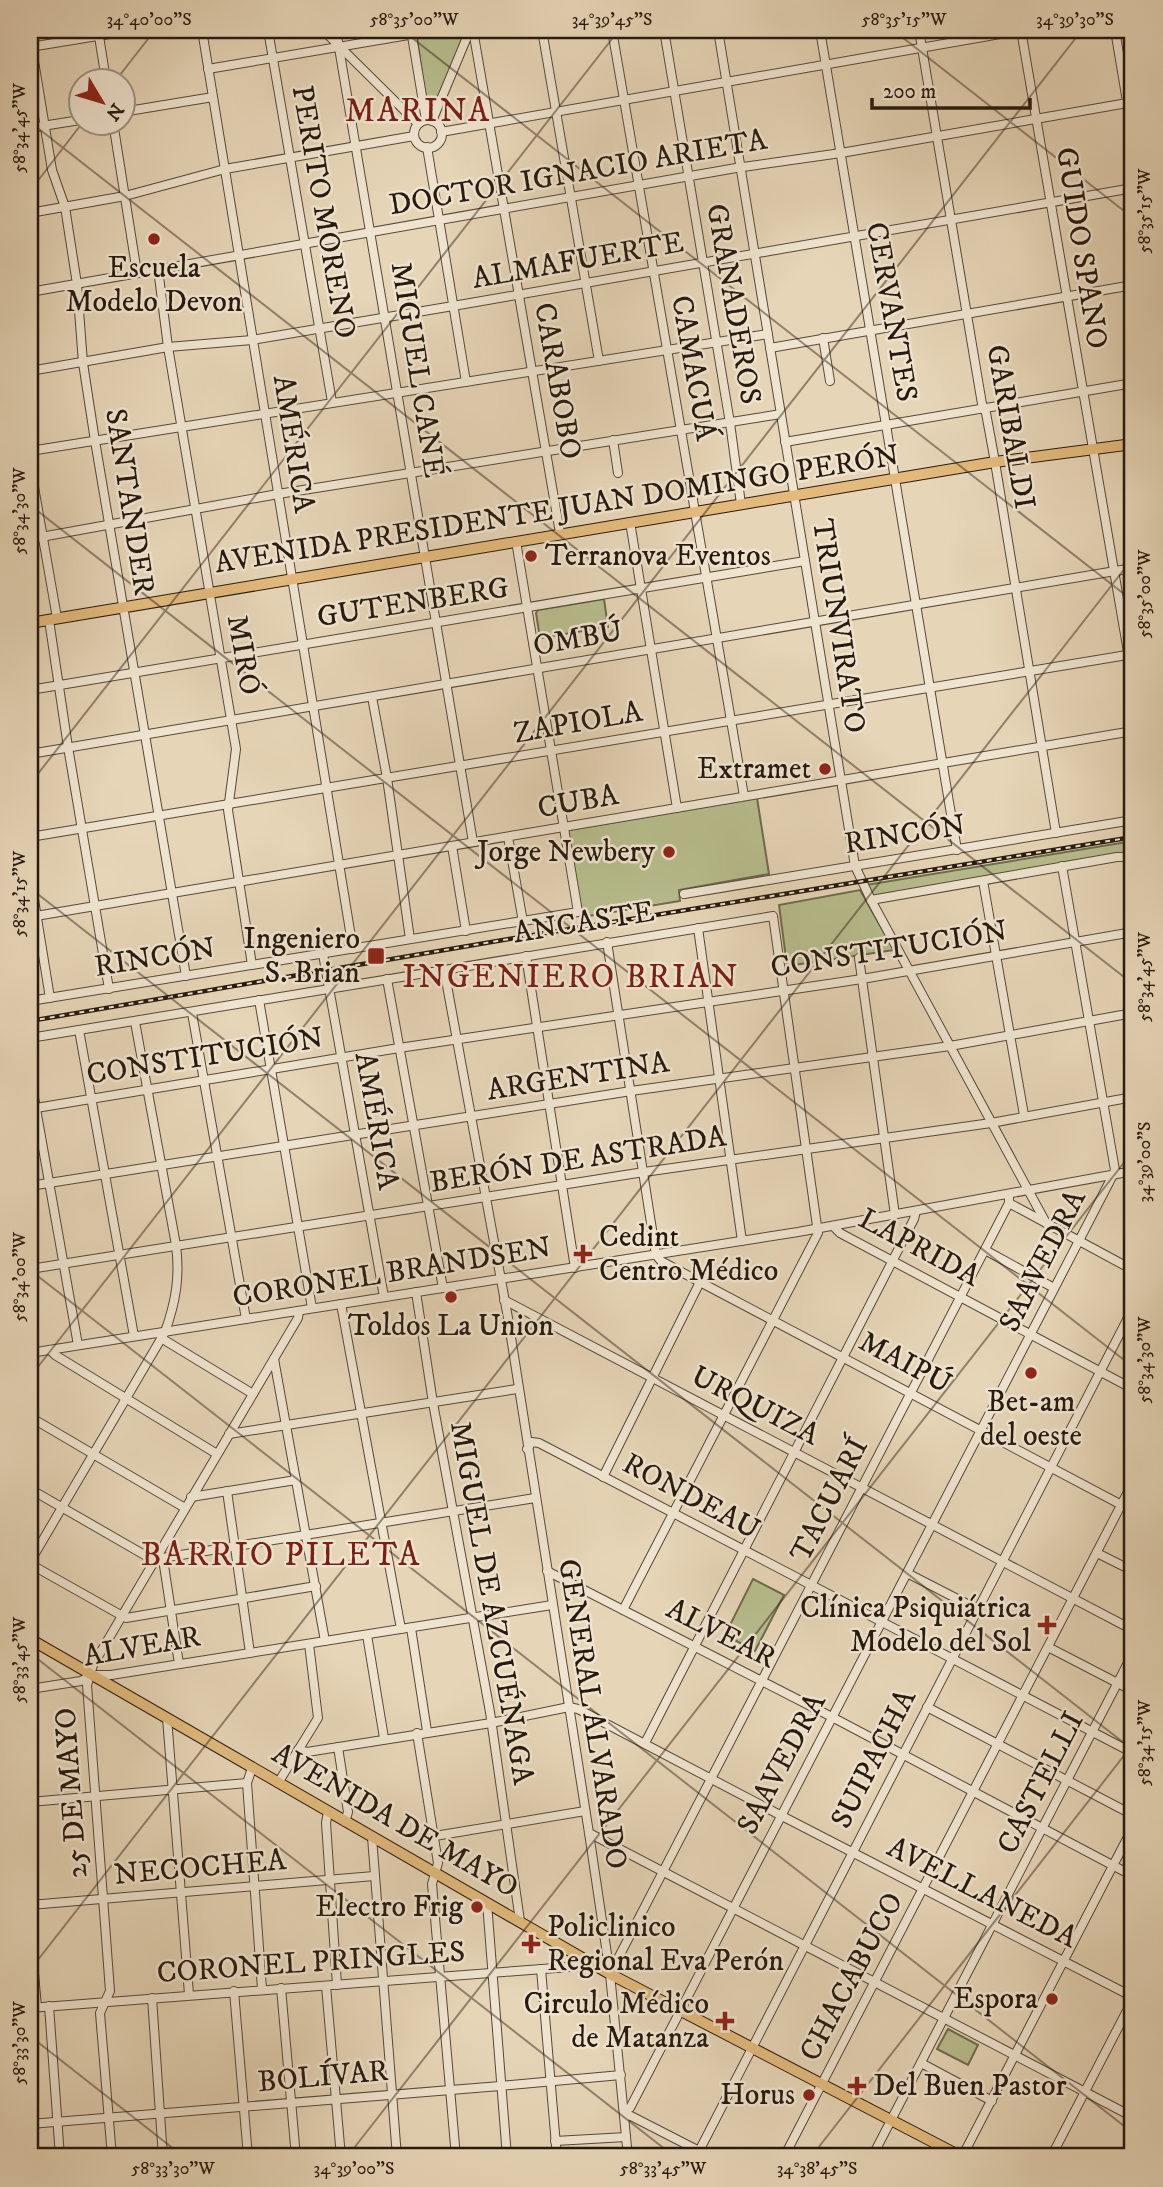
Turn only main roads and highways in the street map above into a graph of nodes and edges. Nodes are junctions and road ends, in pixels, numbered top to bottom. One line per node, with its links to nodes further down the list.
1 (1133, 438): 3 (main road, AVENIDA PRESIDENTE JUAN DOMINGO PERÓN)
2 (1133, 444): 3 (main road, AVENIDA PRESIDENTE JUAN DOMINGO PERÓN)
3 (1092, 447): 4 (main road, AVENIDA PRESIDENTE JUAN DOMINGO PERÓN)
4 (30, 623)
5 (30, 1639): 6 (main road, AVENIDA DE MAYO)
6 (962, 2157)

